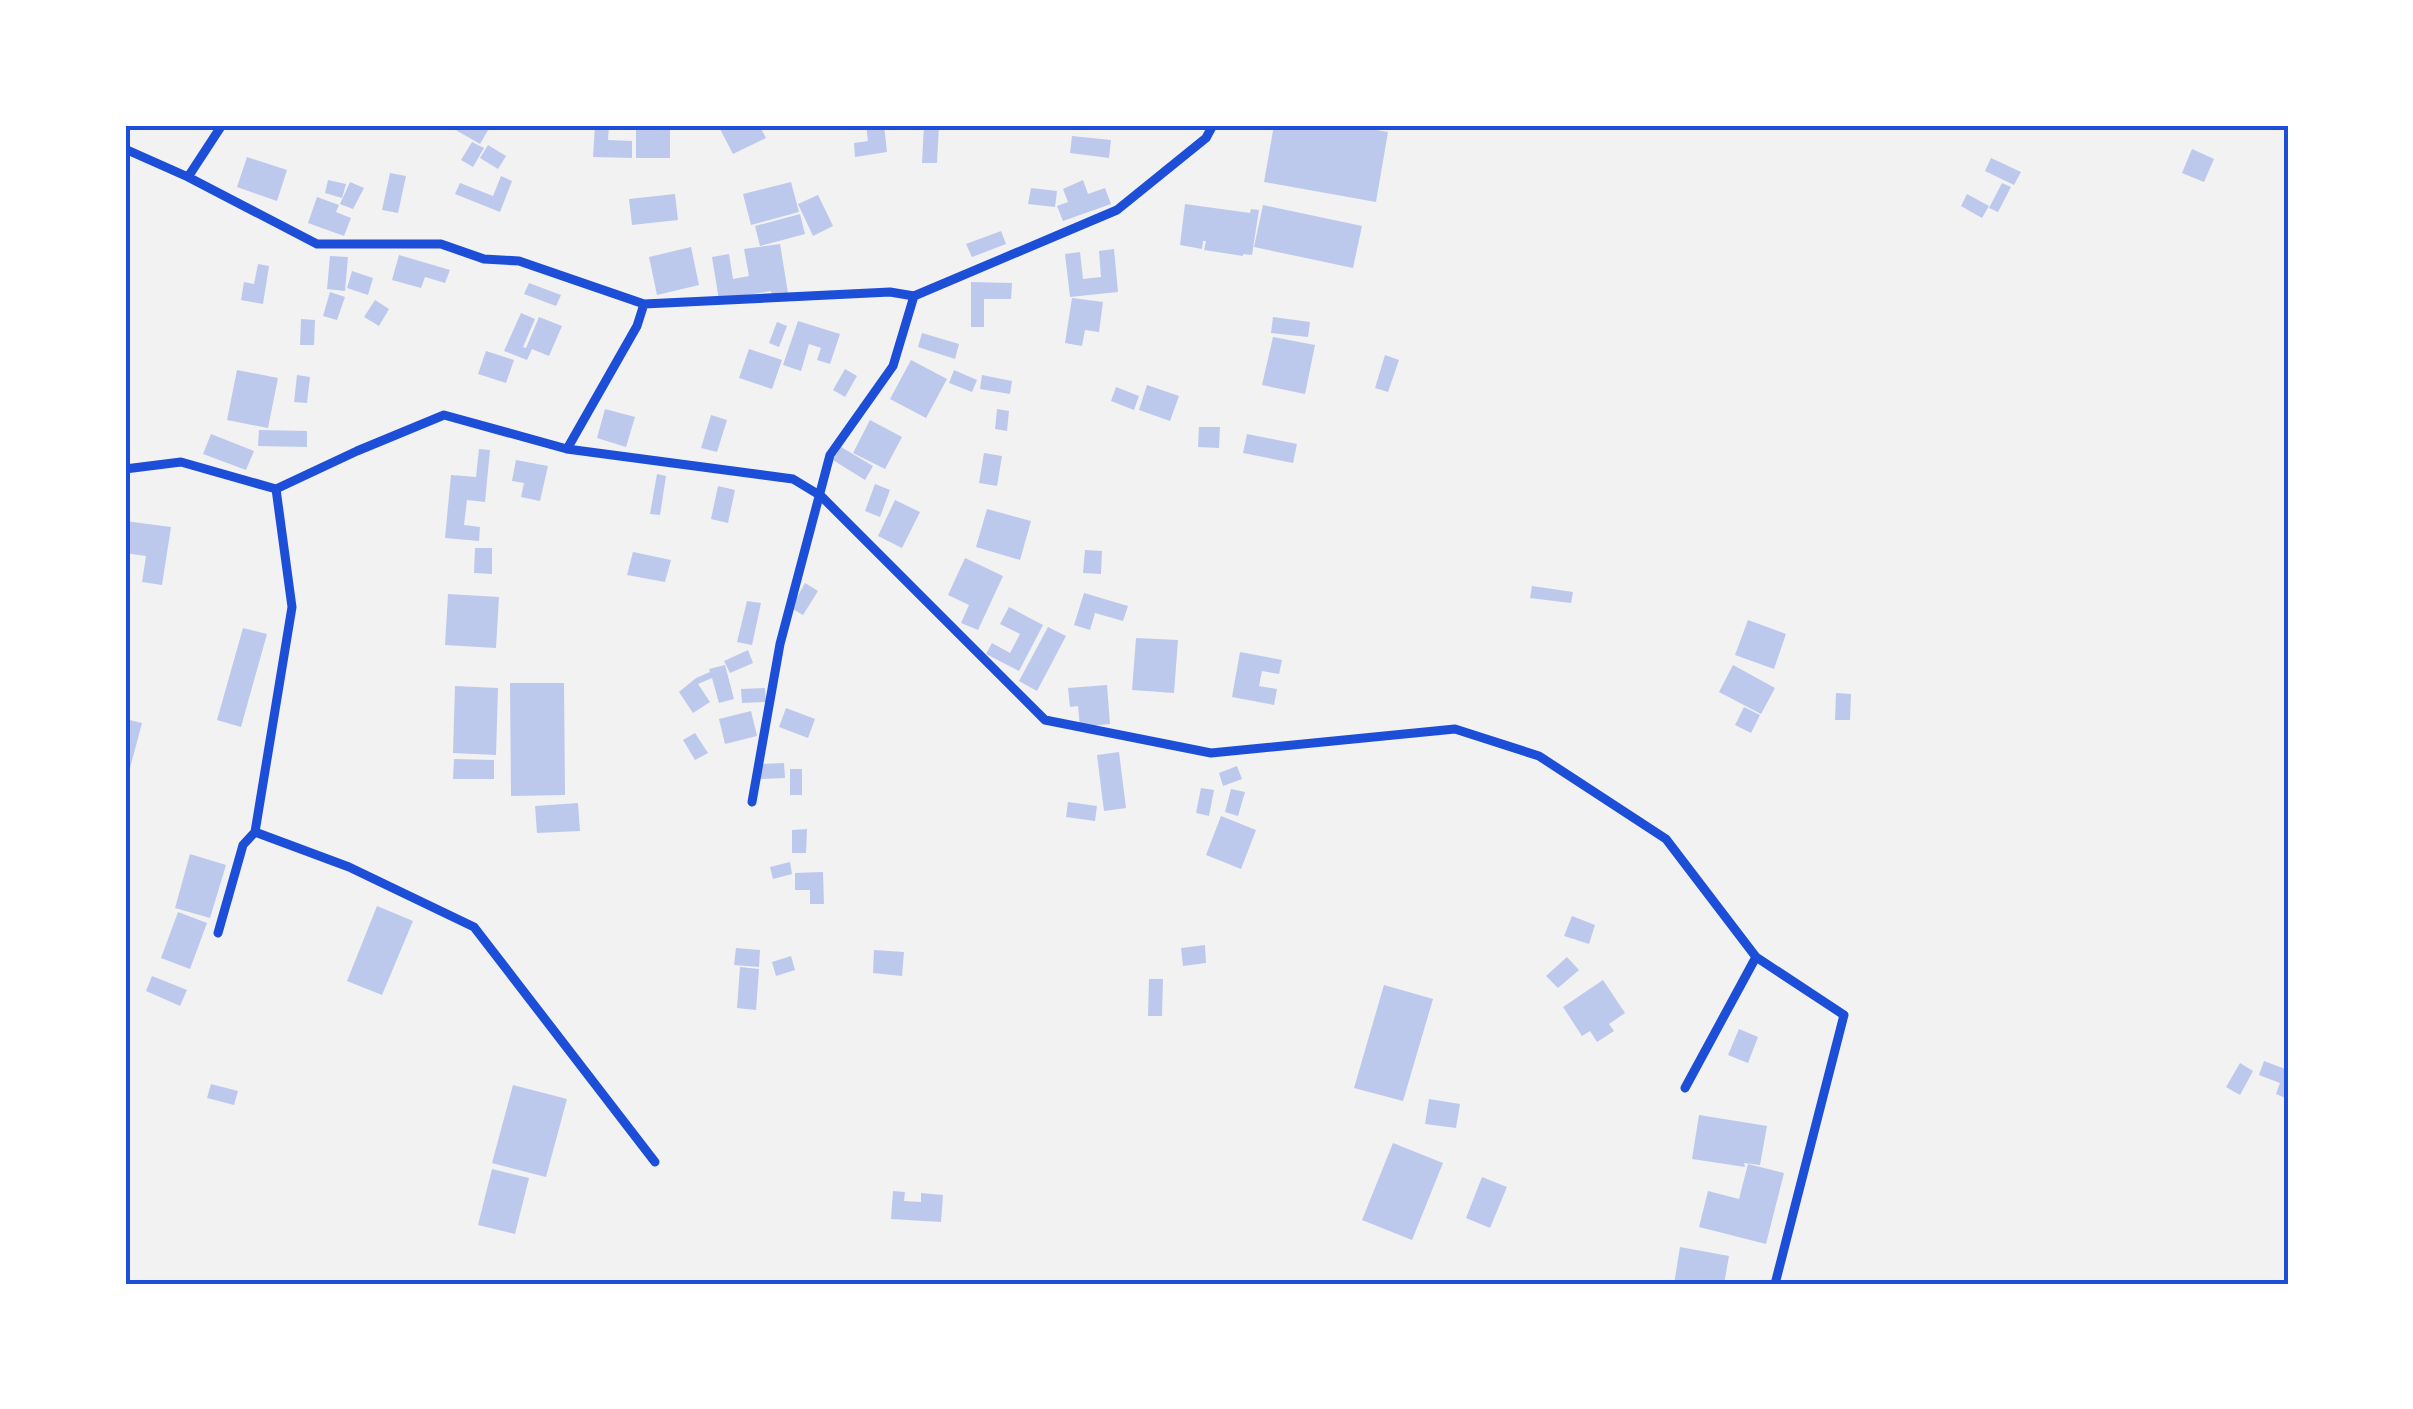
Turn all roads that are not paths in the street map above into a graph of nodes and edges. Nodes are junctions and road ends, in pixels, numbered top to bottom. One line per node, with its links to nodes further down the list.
1 (222, 125): 4 (street)
2 (1213, 125): 5 (street)
3 (125, 149): 4 (street)
4 (188, 176): 6 (street)
5 (914, 296): 6 (street); 10 (street)
6 (644, 304): 7 (street)
7 (567, 449): 9 (street); 10 (street)
8 (125, 469): 9 (street)
9 (276, 489): 12 (street)
10 (820, 496): 11 (street); 14 (street)
11 (752, 802)
12 (255, 832): 13 (street); 16 (street)
13 (218, 933)
14 (1756, 958): 15 (street); 17 (street)
15 (1686, 1088)
16 (656, 1162)
17 (1775, 1284)

